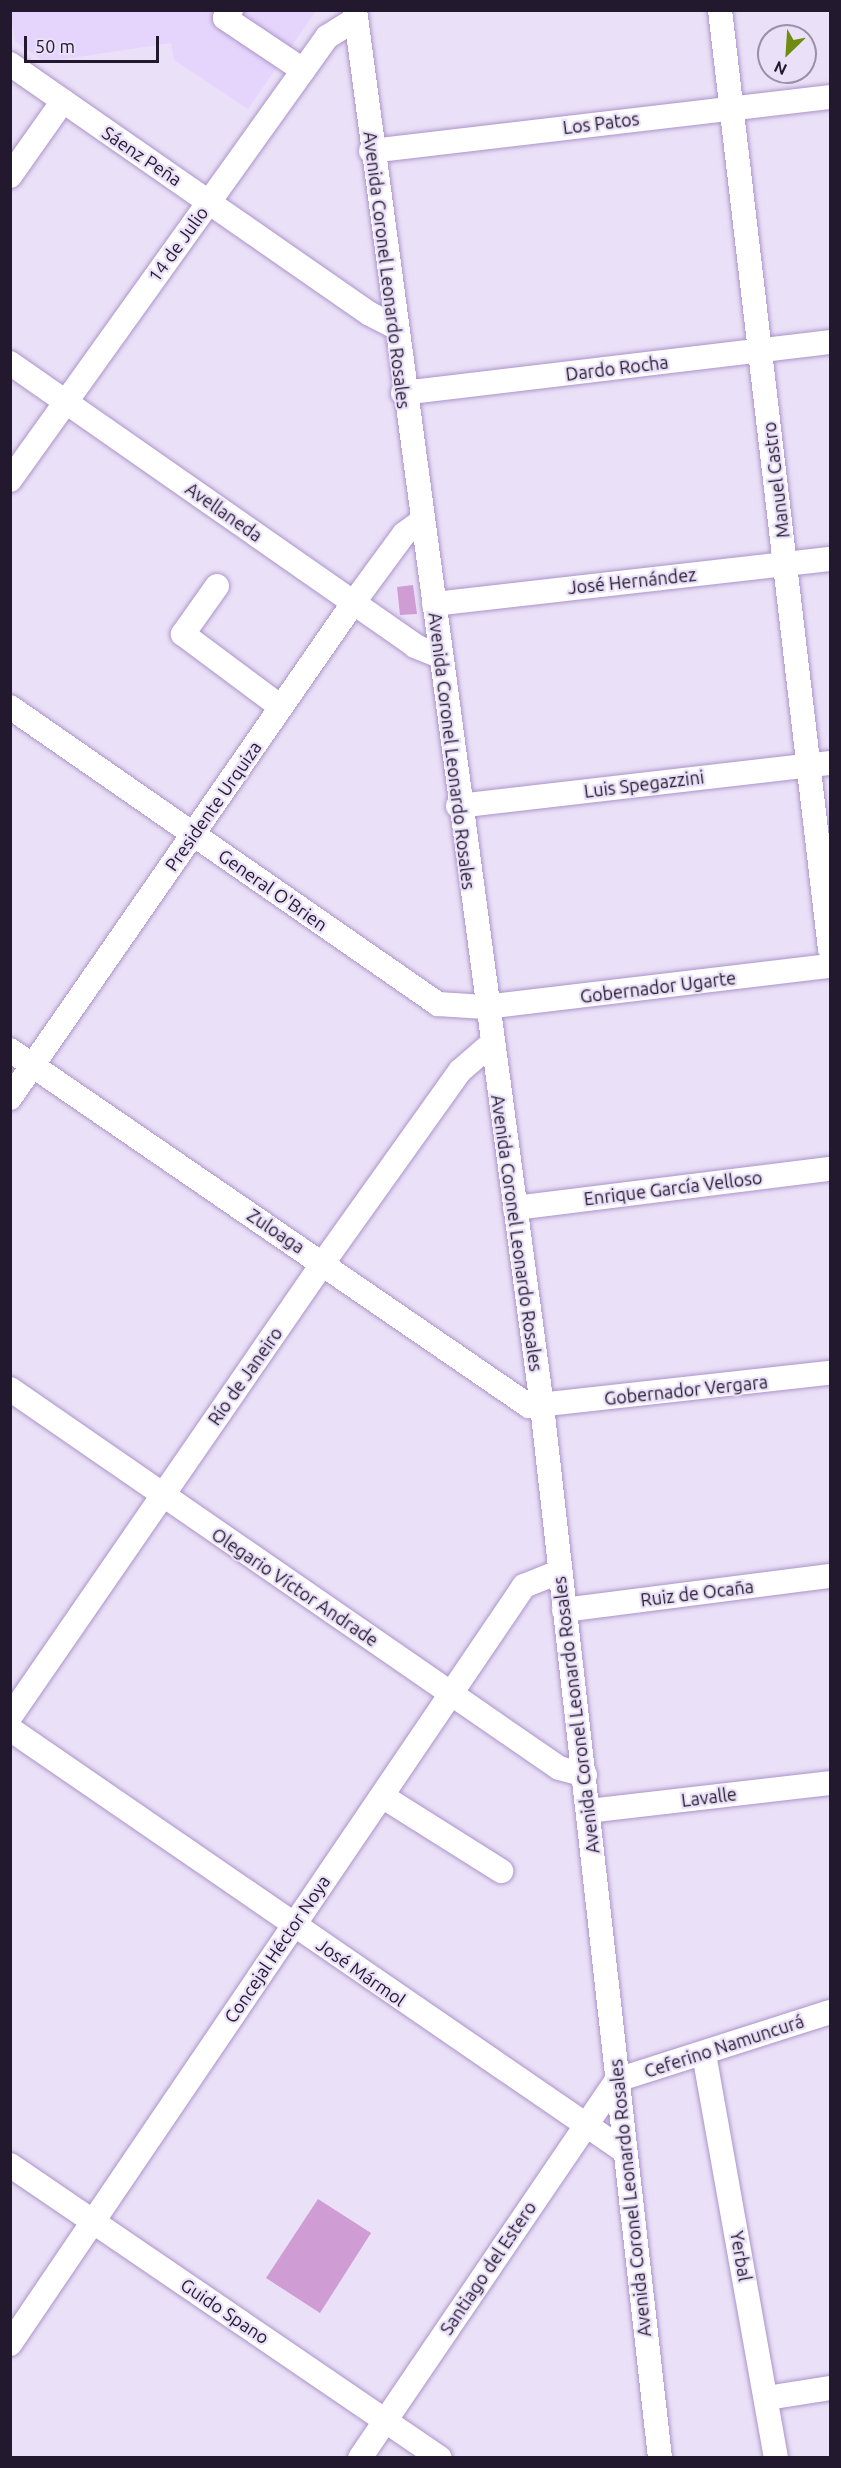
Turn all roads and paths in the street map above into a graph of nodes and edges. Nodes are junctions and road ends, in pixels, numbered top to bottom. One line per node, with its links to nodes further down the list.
1 (231, 10): 5 (street)
2 (720, 10): 8 (street, Manuel Castro)
3 (355, 15): 5 (street, 14 de Julio); 9 (street, Avenida Coronel Leonardo Rosales)
4 (10, 64): 7 (street, Sáenz Peña)
5 (303, 70): 11 (street, 14 de Julio)
6 (831, 97): 8 (street, Los Patos)
7 (63, 101): 10 (street); 11 (street, Sáenz Peña)
8 (732, 108): 9 (street, Los Patos); 14 (street, Manuel Castro)
9 (371, 151): 12 (street, Avenida Coronel Leonardo Rosales)
10 (10, 176)
11 (209, 202): 12 (street, Sáenz Peña); 17 (street, 14 de Julio)
12 (394, 326): 16 (street, Avenida Coronel Leonardo Rosales)
13 (831, 342): 14 (street, Dardo Rocha)
14 (760, 350): 16 (street, Dardo Rocha); 21 (street, Manuel Castro)
15 (10, 363): 17 (street, Avellaneda)
16 (403, 393): 19 (street, Avenida Coronel Leonardo Rosales)
17 (65, 401): 18 (street, 14 de Julio); 23 (street, Avellaneda)
18 (10, 480)
19 (422, 521): 23 (street, Presidente Urquiza); 24 (street, Avenida Coronel Leonardo Rosales)
20 (831, 559): 21 (street, José Hernández)
21 (786, 564): 24 (street, José Hernández); 28 (street, Manuel Castro)
22 (217, 586): 27 (street)
23 (354, 602): 25 (street, Avellaneda); 27 (street, Presidente Urquiza)
24 (434, 604): 25 (street, Avenida Coronel Leonardo Rosales)
25 (440, 656): 29 (street, Avenida Coronel Leonardo Rosales)
26 (10, 707): 30 (street, General O'Brien)
27 (281, 707): 30 (street, Presidente Urquiza)
28 (820, 764): 29 (street, Luis Spegazzini); 31 (street, Manuel Castro)
29 (458, 806): 33 (street, Avenida Coronel Leonardo Rosales)
30 (193, 834): 33 (street, General O'Brien); 36 (street, Presidente Urquiza)
31 (831, 949)
32 (831, 966): 33 (street, Gobernador Ugarte)
33 (485, 1007): 34 (street, Avenida Coronel Leonardo Rosales)
34 (490, 1045): 39 (street, Avenida Coronel Leonardo Rosales); 40 (street, Río de Janeiro)
35 (10, 1050): 36 (street, Zuloaga)
36 (33, 1066): 37 (street, Presidente Urquiza); 40 (street, Zuloaga)
37 (10, 1098)
38 (831, 1169): 39 (street, Enrique García Velloso)
39 (515, 1208): 43 (street, Avenida Coronel Leonardo Rosales)
40 (323, 1263): 43 (street, Zuloaga); 44 (street, Río de Janeiro)
41 (831, 1373): 43 (street, Gobernador Vergara)
42 (10, 1389): 44 (street, Olegario Víctor Andrade)
43 (542, 1406): 45 (street, Avenida Coronel Leonardo Rosales)
44 (161, 1496): 48 (street, Olegario Víctor Andrade); 49 (street, Río de Janeiro)
45 (559, 1572): 47 (street, Avenida Coronel Leonardo Rosales); 48 (street, Concejal Héctor Noya)
46 (831, 1576): 47 (street, Ruiz de Ocaña)
47 (564, 1610): 51 (street, Avenida Coronel Leonardo Rosales)
48 (453, 1696): 51 (street, Olegario Víctor Andrade); 53 (street, Concejal Héctor Noya)
49 (10, 1717)
50 (10, 1729): 56 (street, José Mármol)
51 (585, 1775): 54 (street, Avenida Coronel Leonardo Rosales)
52 (831, 1783): 54 (street, Lavalle)
53 (382, 1796): 55 (street); 56 (street, Concejal Héctor Noya)
54 (588, 1811): 59 (street, Avenida Coronel Leonardo Rosales)
55 (501, 1871)
56 (292, 1924): 60 (street, José Mármol); 63 (street, Concejal Héctor Noya)
57 (831, 2012): 58 (street, Ceferino Namuncurá)
58 (704, 2054): 59 (street, Ceferino Namuncurá); 66 (street, Yerbal)
59 (616, 2080): 60 (street, Santiago del Estero); 61 (street, Avenida Coronel Leonardo Rosales)
60 (583, 2126): 61 (street, José Mármol); 67 (street, Santiago del Estero)
61 (624, 2151): 70 (street, Avenida Coronel Leonardo Rosales)
62 (10, 2164): 63 (street, Guido Spano)
63 (94, 2223): 64 (street, Concejal Héctor Noya); 67 (street, Guido Spano)
64 (10, 2344)
65 (831, 2388): 66 (street)
66 (767, 2398): 71 (street, Yerbal)
67 (387, 2420): 68 (street, Santiago del Estero); 69 (street, Guido Spano)
68 (360, 2457)
69 (440, 2457)
70 (660, 2457)
71 (776, 2457)

